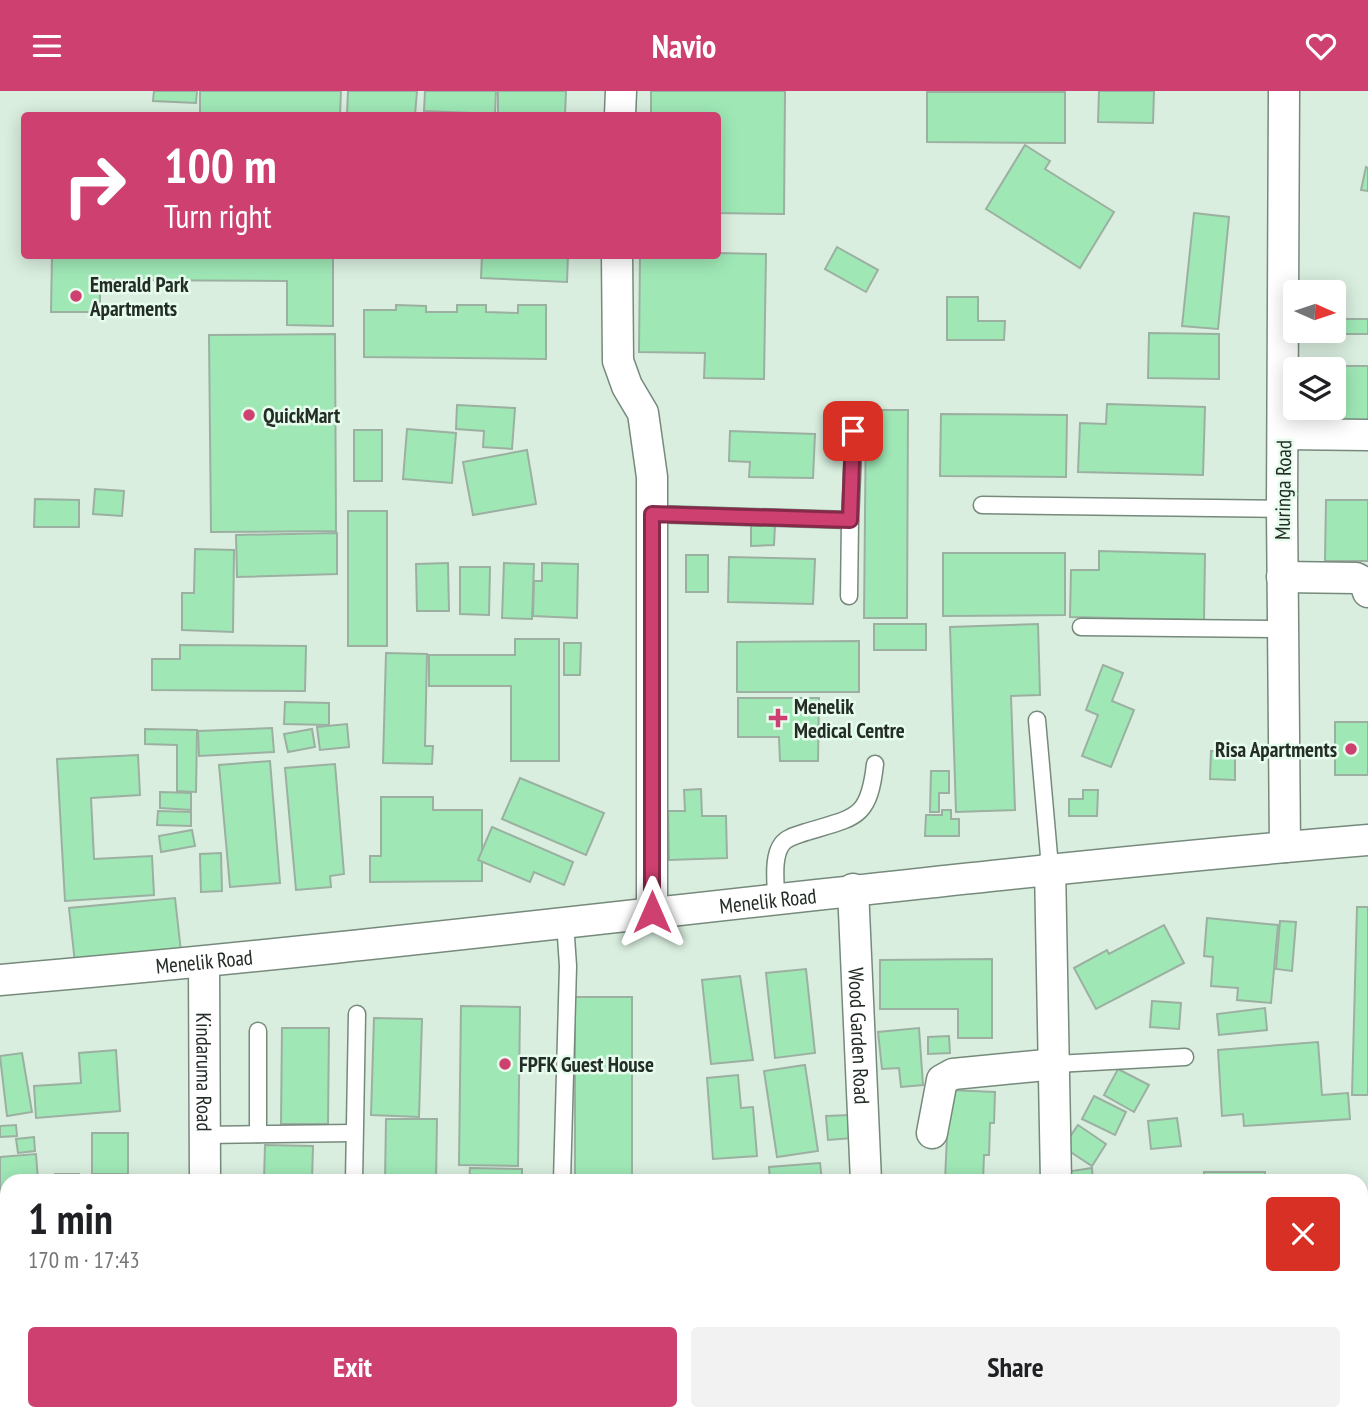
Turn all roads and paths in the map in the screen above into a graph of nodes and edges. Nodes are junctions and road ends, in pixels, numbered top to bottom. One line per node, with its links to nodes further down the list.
1 (621, 91): 3 (street)
2 (1284, 91): 6 (street, Muringa Road)
3 (620, 112)
4 (617, 259): 10 (street)
5 (853, 431): 11 (lane)
6 (1283, 434): 7 (street); 9 (street, Muringa Road)
7 (1368, 435)
8 (982, 505): 9 (lane)
9 (1282, 509): 12 (street, Muringa Road)
10 (652, 514): 11 (lane); 24 (street)
11 (850, 520): 14 (lane)
12 (1282, 577): 13 (street); 16 (street, Muringa Road)
13 (1368, 592)
14 (849, 596)
15 (1081, 627): 16 (lane)
16 (1283, 629): 20 (street, Muringa Road)
17 (1037, 720): 21 (lane)
18 (875, 764): 23 (lane)
19 (1368, 840): 20 (street, Menelik Road)
20 (1285, 847): 21 (street, Menelik Road)
21 (1050, 867): 22 (street, Menelik Road); 31 (street)
22 (853, 889): 23 (street, Menelik Road); 39 (street, Wood Garden Road)
23 (776, 898): 24 (street, Menelik Road)
24 (652, 912): 25 (street, Menelik Road)
25 (565, 922): 26 (street, Menelik Road); 38 (lane)
26 (204, 963): 27 (street, Menelik Road); 35 (street, Kindaruma Road)
27 (0, 980)
28 (357, 1014): 32 (lane)
29 (258, 1031): 34 (lane)
30 (1185, 1056): 31 (lane)
31 (1056, 1064): 33 (street); 40 (street)
32 (354, 1133): 34 (lane); 37 (lane)
33 (932, 1133)
34 (258, 1134): 35 (lane)
35 (205, 1135): 36 (street, Kindaruma Road)
36 (205, 1174)
37 (354, 1174)
38 (562, 1174)
39 (866, 1174)
40 (1056, 1174)

